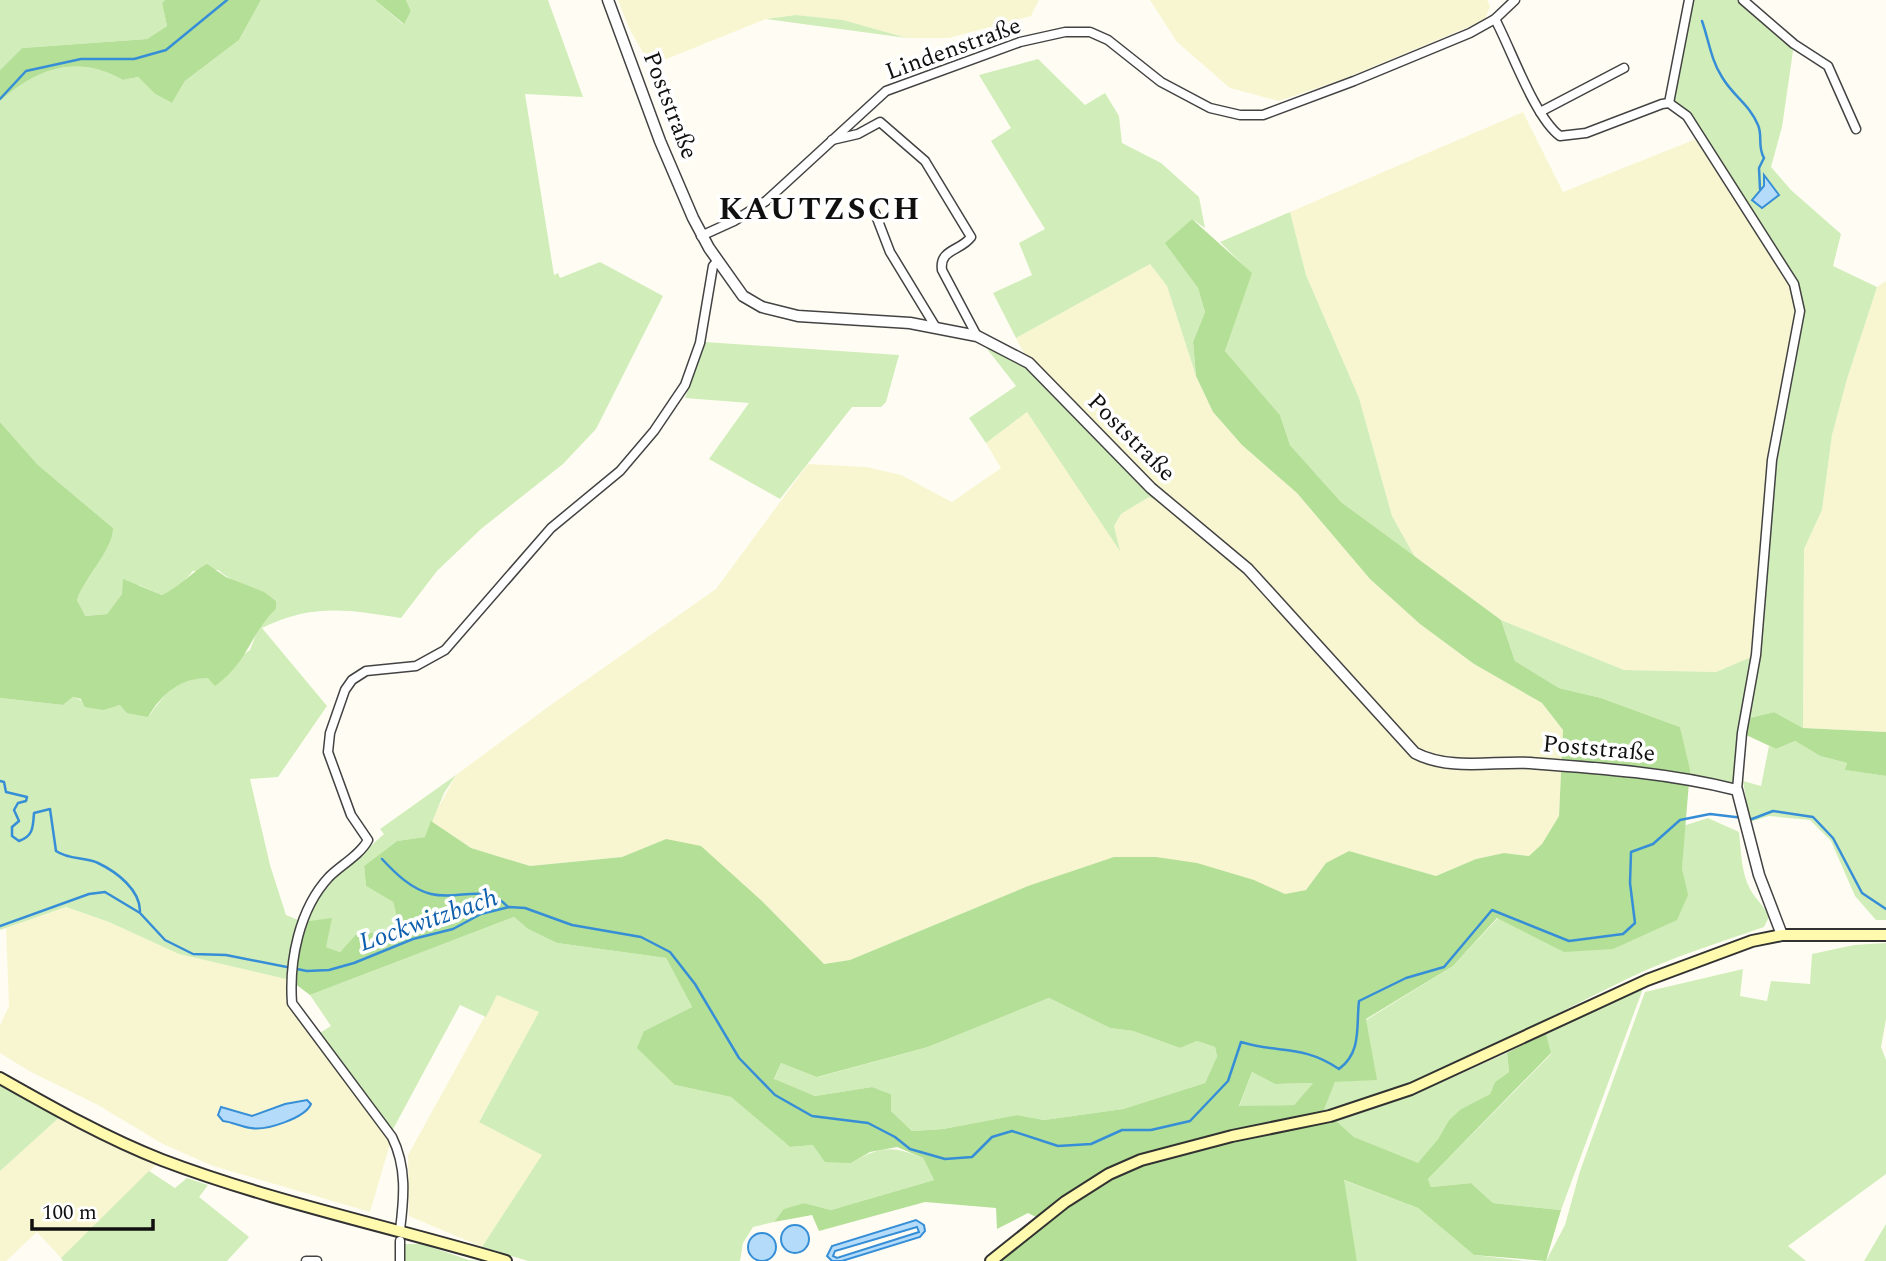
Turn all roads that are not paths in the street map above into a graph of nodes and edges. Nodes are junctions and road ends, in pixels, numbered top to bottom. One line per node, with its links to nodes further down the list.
1 (608, 0): 12 (street, Poststraße)
2 (1516, 0): 5 (street, Lindenstraße)
3 (1689, 0): 7 (street)
4 (1743, 0): 9 (street)
5 (1495, 19): 8 (street); 10 (street, Lindenstraße)
6 (1624, 68): 8 (street)
7 (1669, 103): 8 (street); 16 (street)
8 (1540, 112)
9 (1856, 129)
10 (829, 141): 12 (street, Lindenstraße); 15 (street, Lindenstraße)
11 (875, 213): 14 (street)
12 (701, 236): 13 (street, Poststraße)
13 (718, 260): 14 (street, Poststraße); 20 (street)
14 (935, 326): 15 (street, Poststraße)
15 (977, 336): 16 (street, Poststraße)
16 (1737, 790): 17 (street)
17 (1782, 935): 18 (main road); 25 (main road)
18 (1886, 935)
19 (0, 1078): 20 (main road)
20 (400, 1236): 23 (street); 24 (main road)
21 (306, 1261): 22 (street)
22 (317, 1261)
23 (400, 1261)
24 (506, 1261)
25 (991, 1261)

